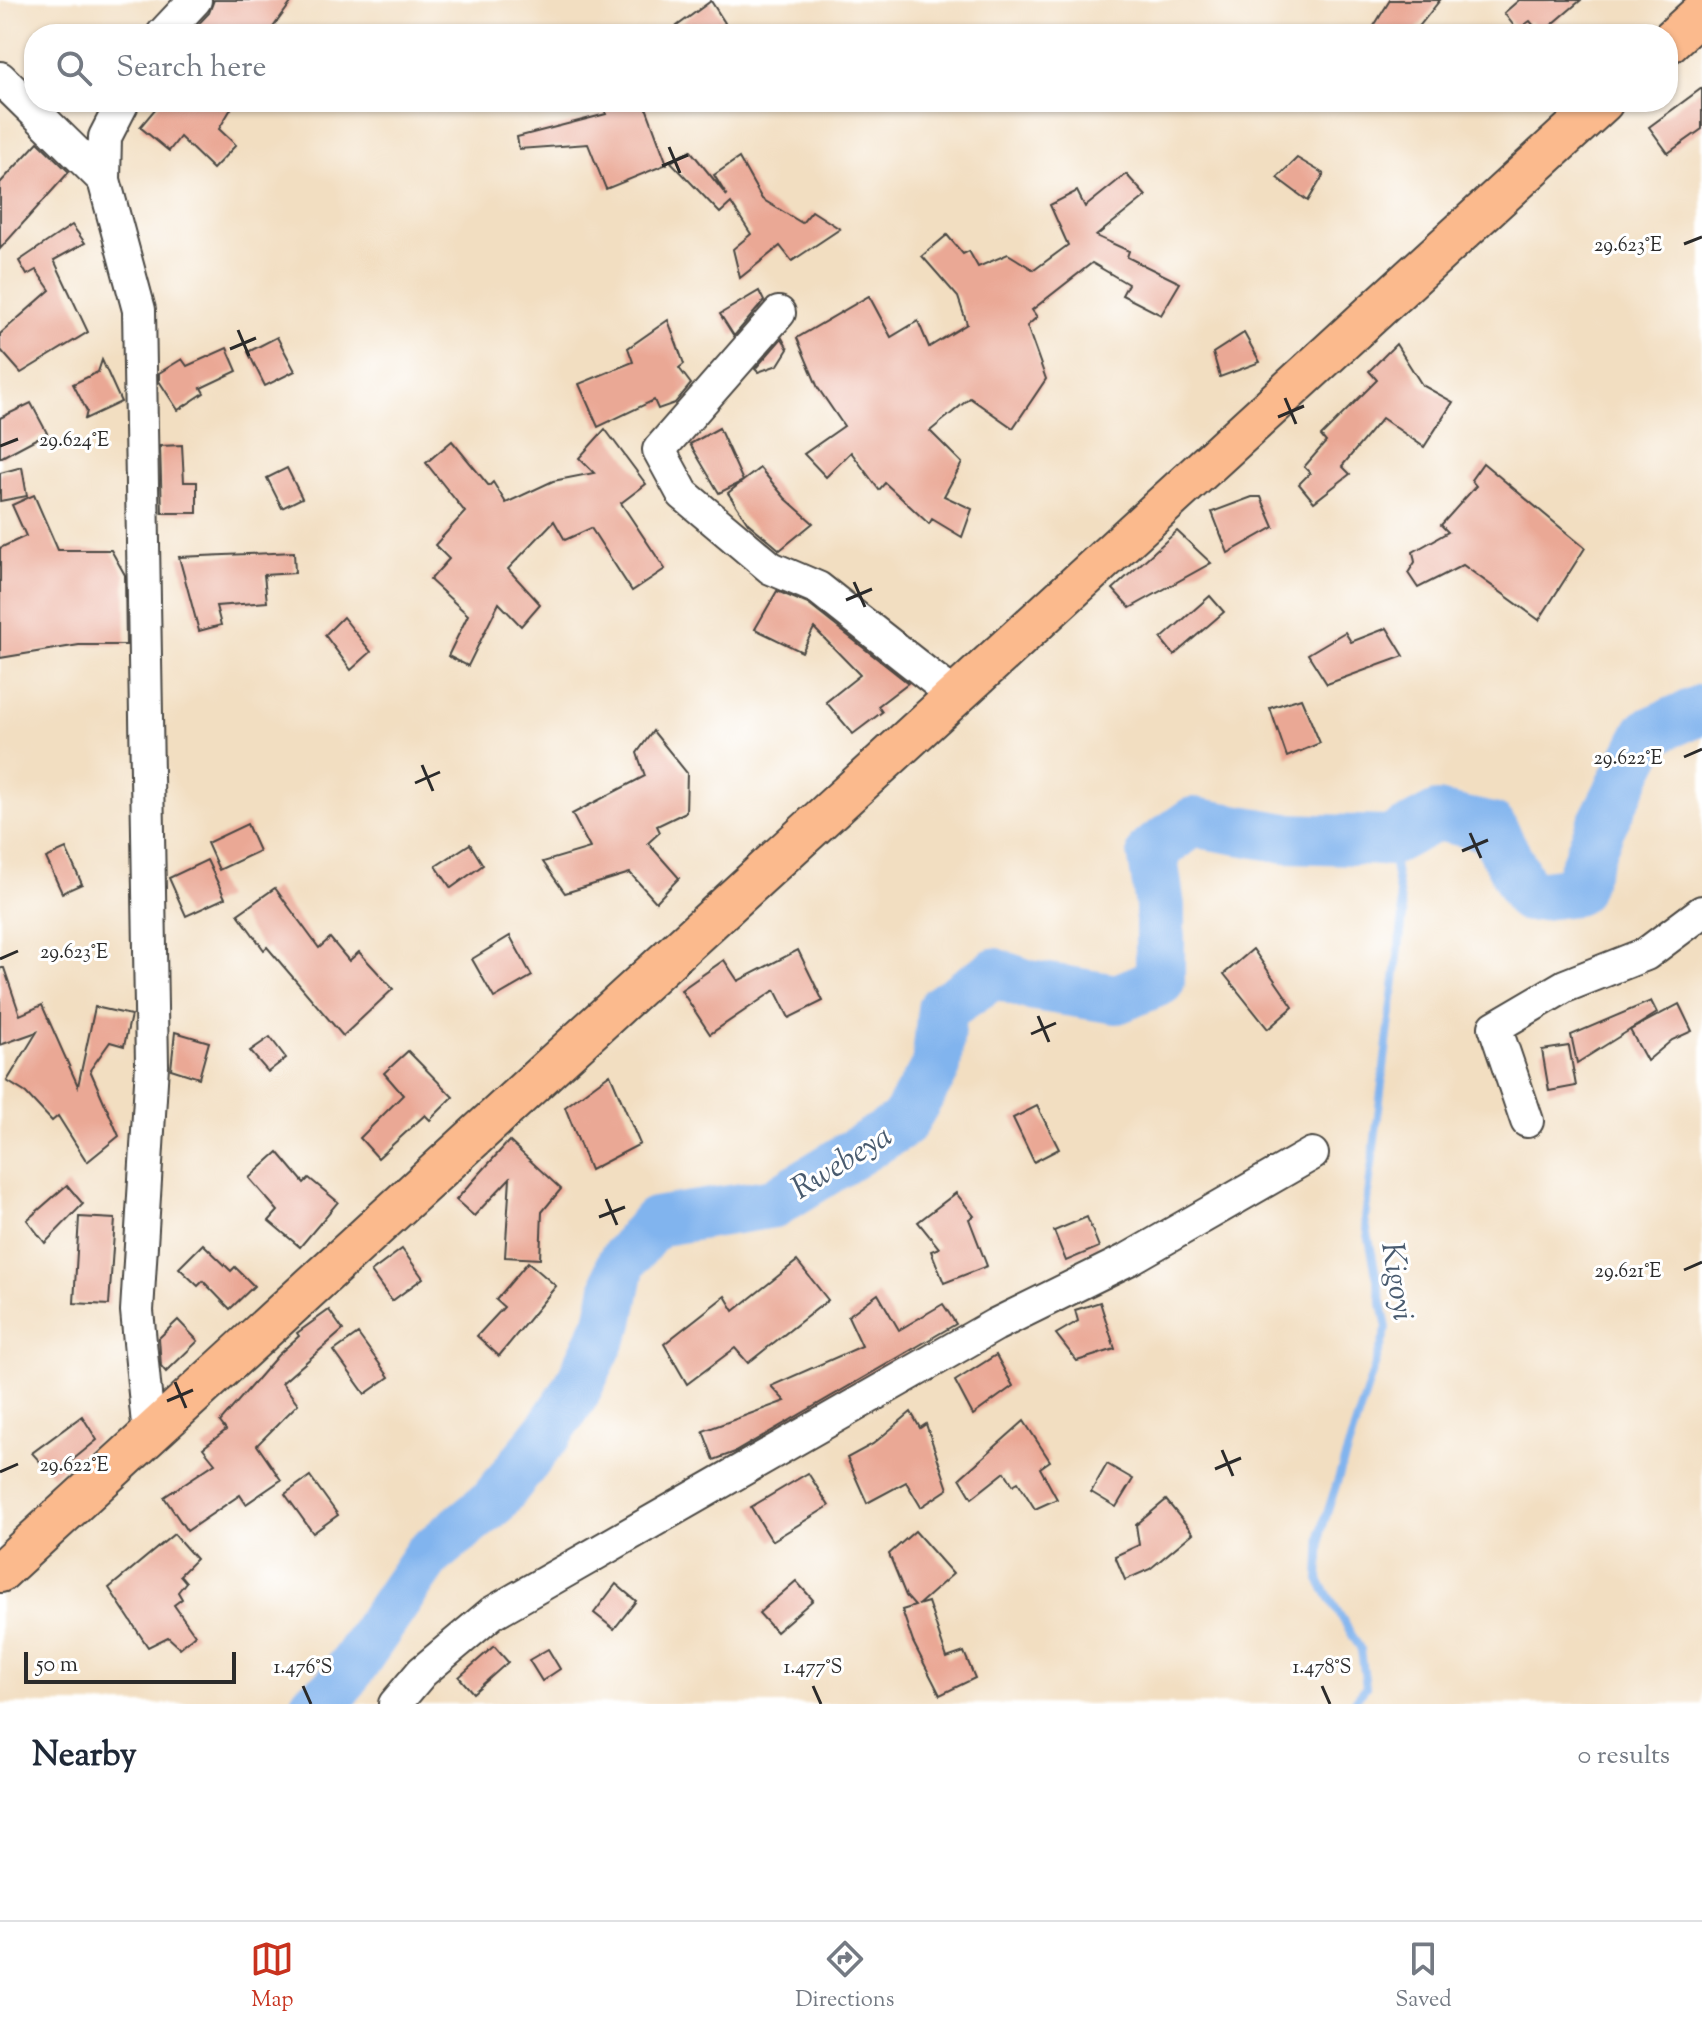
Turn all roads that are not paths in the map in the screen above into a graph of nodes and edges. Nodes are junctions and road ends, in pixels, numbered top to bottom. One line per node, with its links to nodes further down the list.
1 (195, 0): 3 (street)
2 (1702, 12): 4 (main road)
3 (172, 24)
4 (1678, 34)
5 (0, 78): 6 (street)
6 (24, 102)
7 (35, 112): 10 (street)
8 (118, 112): 10 (street)
9 (1592, 112): 12 (main road)
10 (104, 180): 16 (street)
11 (779, 313): 12 (street)
12 (955, 696): 16 (main road)
13 (1702, 912): 14 (street)
14 (1527, 1121)
15 (1312, 1154): 18 (street)
16 (149, 1435): 17 (main road)
17 (0, 1572)
18 (395, 1704)

